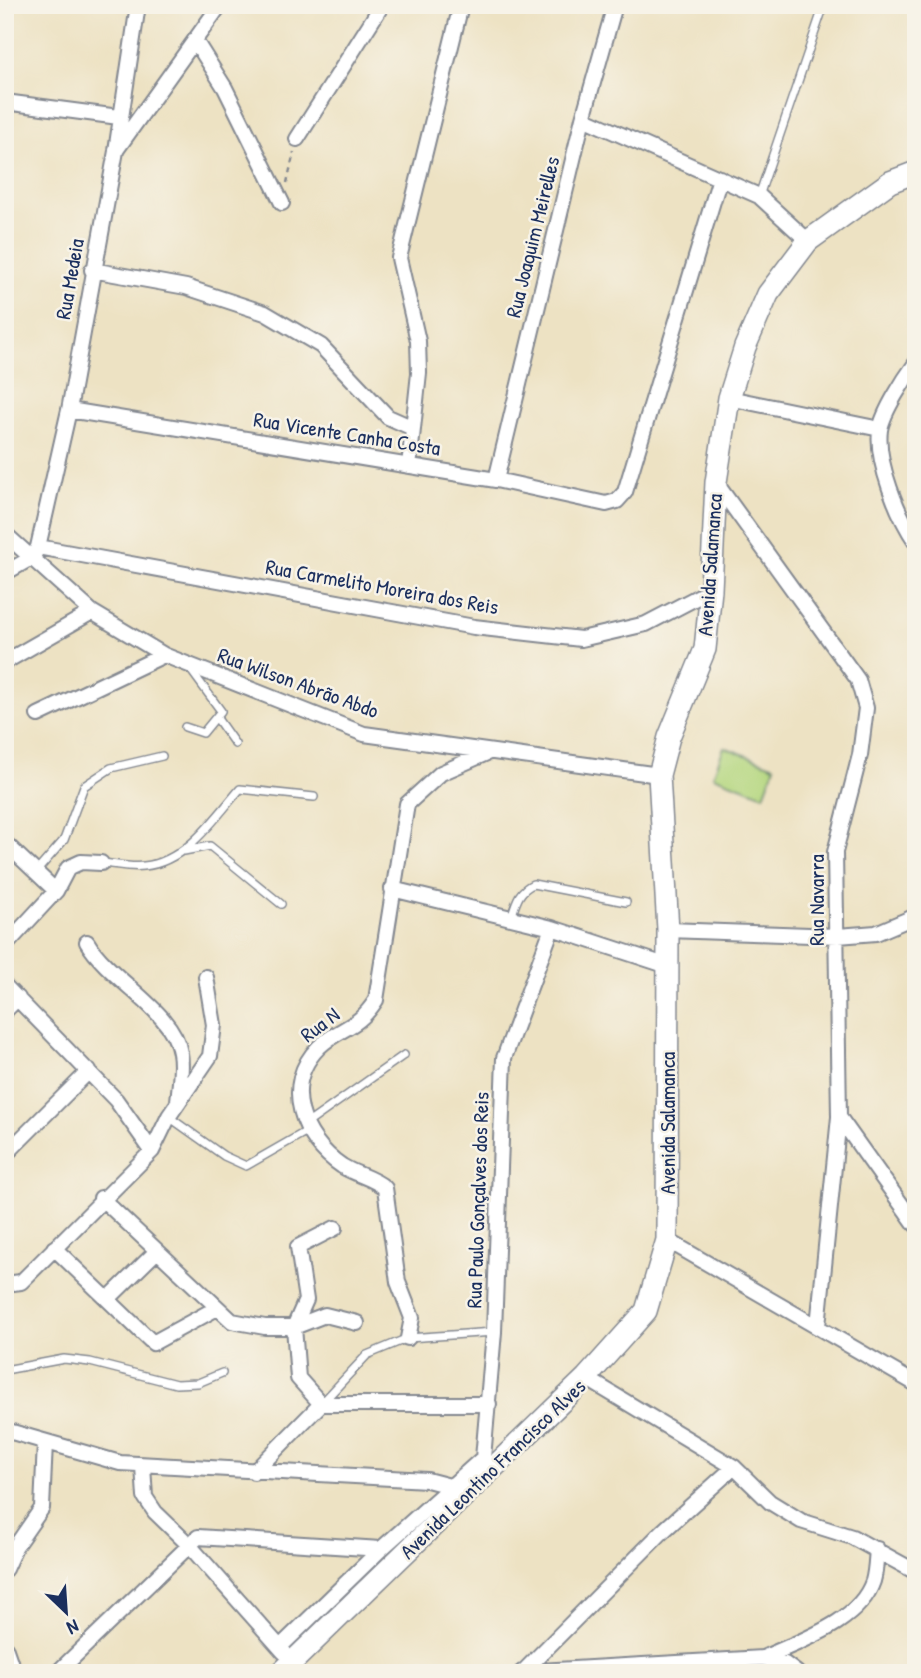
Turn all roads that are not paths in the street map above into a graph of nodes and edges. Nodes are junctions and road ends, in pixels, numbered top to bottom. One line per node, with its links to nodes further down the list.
1 (138, 5): 9 (street, Rua Medeia)
2 (220, 5): 7 (street)
3 (382, 5): 11 (street)
4 (461, 5): 22 (street)
5 (615, 5): 10 (street, Rua Joaquim Meirelles)
6 (824, 5): 15 (lane)
7 (195, 42): 12 (street); 16 (street)
8 (5, 102): 9 (street)
9 (119, 117): 12 (street, Rua Medeia)
10 (583, 118): 14 (street); 25 (street, Rua Joaquim Meirelles)
11 (298, 139)
12 (116, 151): 18 (street, Rua Medeia)
13 (916, 172): 17 (street, Avenida Salamanca)
14 (720, 177): 15 (street); 25 (street, Rua Vicente Canha Costa)
15 (759, 196): 17 (street)
16 (282, 203)
17 (808, 241): 20 (street, Avenida Salamanca)
18 (92, 270): 21 (street, Rua Medeia); 22 (street)
19 (916, 363): 23 (street)
20 (729, 398): 23 (street); 26 (street, Avenida Salamanca)
21 (69, 410): 24 (street, Rua Vicente Canha Costa); 29 (street, Rua Medeia)
22 (413, 428): 24 (street)
23 (880, 429): 28 (street)
24 (409, 466): 25 (street, Rua Vicente Canha Costa)
25 (496, 480)
26 (716, 482): 31 (street, Avenida Salamanca); 56 (street, Rua Navarra)
27 (5, 534): 29 (street, Rua Wilson Abrão Abdo)
28 (916, 542)
29 (36, 552): 30 (street); 31 (street, Rua Carmelito Moreira dos Reis); 32 (street, Rua Wilson Abrão Abdo)
30 (5, 573)
31 (711, 590): 42 (street, Avenida Salamanca)
32 (92, 612): 33 (street, Rua Wilson Abrão Abdo); 34 (street)
33 (164, 654): 35 (street, Rua Wilson Abrão Abdo); 36 (street)
34 (5, 662)
35 (185, 663): 37 (lane); 40 (street, Rua Wilson Abrão Abdo)
36 (38, 715)
37 (216, 718): 38 (lane); 39 (lane)
38 (185, 727)
39 (235, 744)
40 (489, 752): 42 (street, Rua Wilson Abrão Abdo); 48 (street, Rua N)
41 (162, 756): 47 (lane)
42 (659, 775): 55 (street, Avenida Salamanca)
43 (314, 797): 45 (lane)
44 (5, 843): 47 (street)
45 (181, 852): 46 (lane); 51 (lane)
46 (101, 863): 49 (street)
47 (36, 872): 49 (street)
48 (392, 889): 53 (street); 69 (street, Rua N)
49 (56, 891): 58 (street)
50 (626, 902): 53 (lane)
51 (281, 904)
52 (916, 916): 56 (street)
53 (512, 918): 54 (street)
54 (552, 928): 59 (street); 84 (street, Rua Paulo Gonçalves dos Reis)
55 (668, 930): 56 (street); 59 (street, Avenida Salamanca)
56 (838, 936): 68 (street, Rua Navarra)
57 (88, 942): 66 (street)
58 (5, 946)
59 (668, 966): 75 (street, Avenida Salamanca)
60 (206, 977): 66 (street)
61 (5, 986): 62 (street)
62 (18, 998): 63 (street); 65 (street)
63 (5, 1011)
64 (404, 1055): 69 (lane)
65 (89, 1071): 70 (street); 71 (street)
66 (178, 1104): 67 (street)
67 (169, 1116): 69 (lane); 70 (street)
68 (839, 1116): 73 (street); 82 (street, Rua Navarra)
69 (305, 1128): 85 (street)
70 (152, 1151): 72 (street)
71 (5, 1155)
72 (101, 1198): 76 (street); 77 (street)
73 (916, 1225)
74 (335, 1228): 83 (street)
75 (667, 1240): 82 (street); 88 (street, Avenida Leontino Francisco Alves)
76 (54, 1248): 78 (street); 79 (street)
77 (156, 1252): 79 (street); 80 (street)
78 (5, 1284)
79 (108, 1299): 80 (street)
80 (217, 1308): 83 (street)
81 (357, 1323): 83 (street)
82 (818, 1326): 89 (street)
83 (294, 1327): 90 (street)
84 (494, 1332): 85 (lane); 91 (street, Rua Paulo Gonçalves dos Reis)
85 (408, 1338): 90 (lane)
86 (5, 1370): 87 (lane)
87 (222, 1373)
88 (586, 1378): 96 (street); 98 (street, Avenida Leontino Francisco Alves)
89 (916, 1384)
90 (321, 1404): 91 (street); 97 (street)
91 (489, 1404): 94 (street, Rua Paulo Gonçalves dos Reis)
92 (5, 1430): 93 (street)
93 (45, 1443): 95 (street); 103 (street)
94 (484, 1457): 98 (street, Rua Paulo Gonçalves dos Reis); 99 (street, Avenida Leontino Francisco Alves)
95 (143, 1466): 97 (street); 100 (street)
96 (734, 1467): 102 (street); 110 (street)
97 (254, 1472): 99 (street)
98 (481, 1482): 107 (street, Avenida Leontino Francisco Alves)
99 (450, 1486): 101 (street, Avenida Leontino Francisco Alves)
100 (188, 1544): 101 (street); 107 (street); 109 (street)
101 (381, 1549): 107 (street, Avenida Leontino Francisco Alves)
102 (877, 1549): 104 (street); 106 (street)
103 (5, 1569)
104 (916, 1572)
105 (5, 1647): 108 (street)
106 (763, 1658): 110 (street); 111 (street)
107 (284, 1660)
108 (14, 1673)
109 (57, 1673)
110 (522, 1673)
111 (797, 1673)

